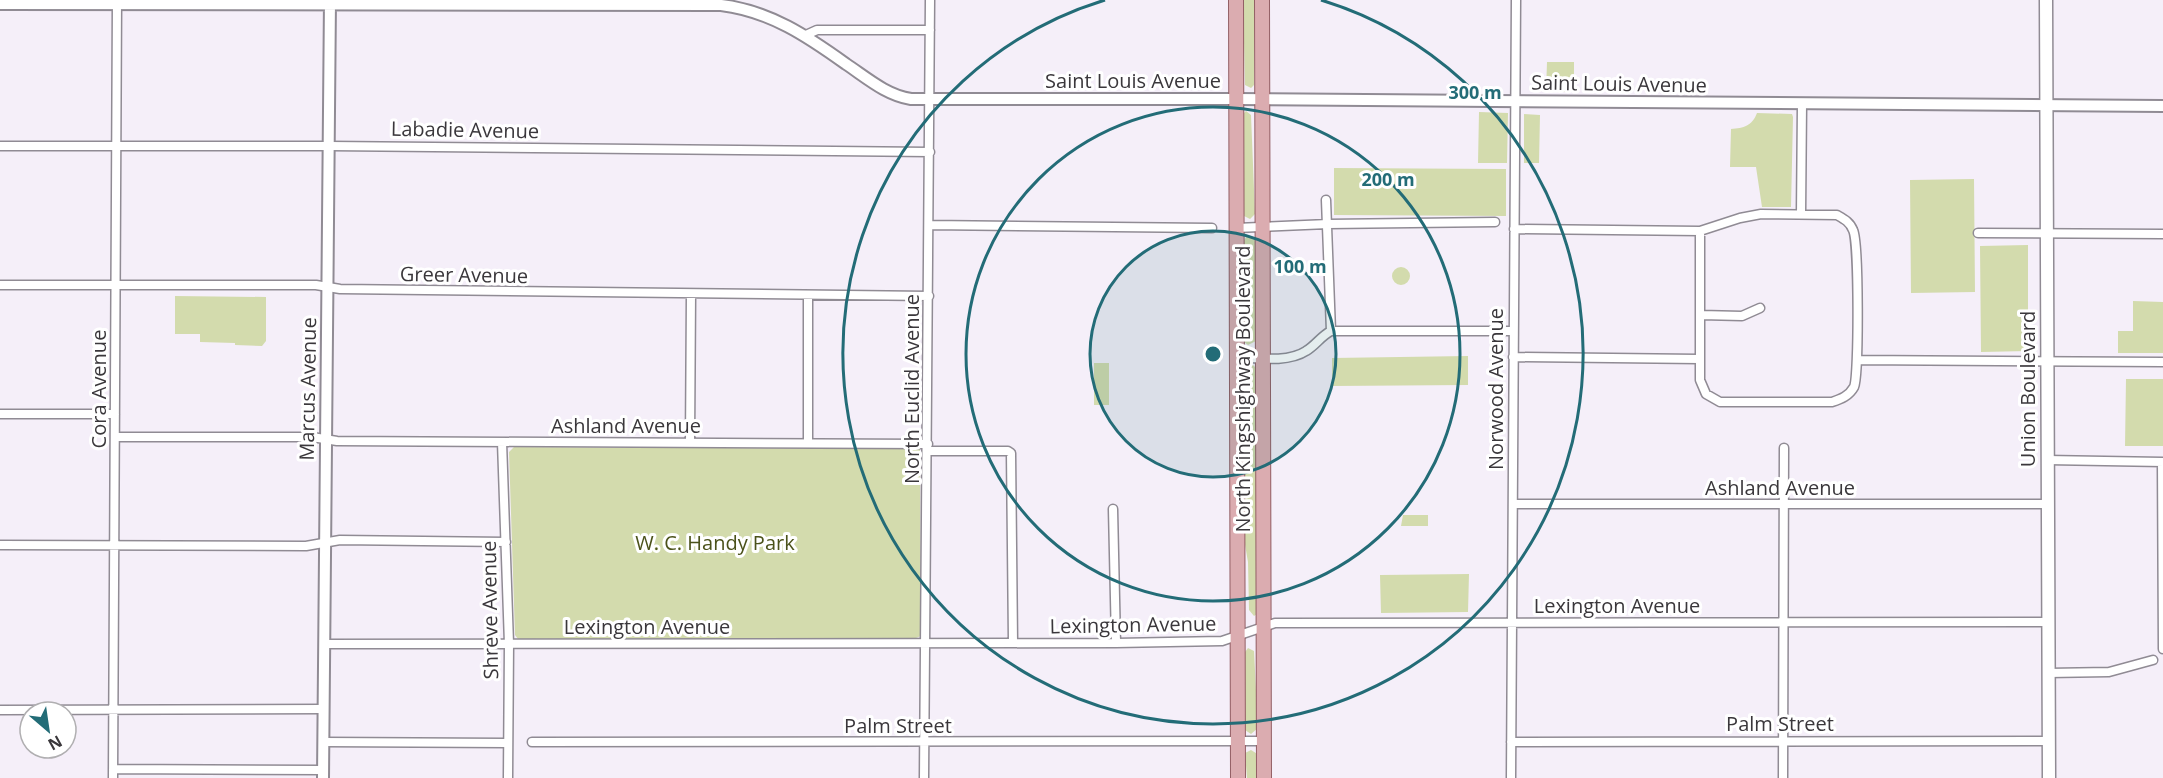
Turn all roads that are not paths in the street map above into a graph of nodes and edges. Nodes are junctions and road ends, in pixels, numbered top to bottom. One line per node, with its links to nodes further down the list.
1 (930, 0): 9 (street, North Euclid Avenue)
2 (1236, 0): 11 (main road, North Kingshighway Boulevard)
3 (1262, 0): 12 (main road, North Kingshighway Boulevard)
4 (1516, 0): 14 (street, Norwood Avenue)
5 (2046, 0): 16 (main road, Union Boulevard)
6 (117, 2): 7 (street, Saint Louis Avenue); 8 (street, Saint Louis Avenue); 19 (street, Cora Avenue)
7 (330, 2): 10 (street, Saint Louis Avenue); 20 (street, Marcus Avenue)
8 (0, 4)
9 (930, 30): 10 (street); 13 (street, North Euclid Avenue)
10 (806, 35): 13 (street, Saint Louis Avenue)
11 (1235, 99): 12 (street, Saint Louis Avenue); 13 (street, Saint Louis Avenue); 29 (main road, North Kingshighway Boulevard)
12 (1262, 99): 14 (street, Saint Louis Avenue); 27 (main road, North Kingshighway Boulevard)
13 (930, 100): 21 (street, North Euclid Avenue)
14 (1515, 101): 15 (street, Saint Louis Avenue); 30 (street, Norwood Avenue)
15 (1802, 104): 16 (street, Saint Louis Avenue); 23 (street)
16 (2046, 106): 17 (street, Saint Louis Avenue); 33 (main road, Union Boulevard)
17 (2163, 106)
18 (0, 146): 19 (street, Labadie Avenue)
19 (117, 146): 20 (street, Labadie Avenue); 36 (street, Cora Avenue)
20 (330, 146): 21 (street, Labadie Avenue); 37 (street, Marcus Avenue)
21 (930, 152): 26 (street, North Euclid Avenue)
22 (1326, 201): 25 (street)
23 (1802, 214): 31 (street); 49 (street)
24 (1495, 222): 25 (street)
25 (1328, 224): 27 (street); 43 (street)
26 (929, 225): 28 (street); 40 (street, North Euclid Avenue)
27 (1261, 227): 29 (street); 47 (main road, North Kingshighway Boulevard)
28 (1212, 228)
29 (1236, 228): 45 (main road, North Kingshighway Boulevard)
30 (1514, 229): 31 (street); 44 (street, Norwood Avenue)
31 (1700, 231): 42 (street)
32 (1978, 233): 33 (street)
33 (2047, 233): 34 (street); 50 (main road, Union Boulevard)
34 (2163, 234)
35 (0, 285): 36 (street, Greer Avenue)
36 (116, 285): 37 (street, Greer Avenue); 53 (street, Cora Avenue)
37 (328, 288): 38 (street, Greer Avenue); 55 (street, Marcus Avenue)
38 (691, 294): 39 (street, Greer Avenue); 57 (street)
39 (808, 295): 40 (street, Greer Avenue); 58 (street)
40 (929, 296): 59 (street, North Euclid Avenue)
41 (1761, 308): 42 (street)
42 (1701, 315): 48 (street)
43 (1331, 331): 44 (street); 47 (street)
44 (1513, 331): 46 (street, Norwood Avenue)
45 (1236, 357): 47 (street); 75 (main road, North Kingshighway Boulevard)
46 (1513, 357): 48 (street); 63 (street, Norwood Avenue)
47 (1263, 358): 74 (main road, North Kingshighway Boulevard)
48 (1699, 359): 49 (street)
49 (1857, 360): 50 (street)
50 (2047, 362): 51 (street); 61 (main road, Union Boulevard)
51 (2163, 362)
52 (0, 414): 53 (street)
53 (115, 414): 54 (street, Cora Avenue)
54 (115, 437): 55 (street, Ashland Avenue); 69 (street, Cora Avenue)
55 (325, 439): 56 (street, Ashland Avenue); 68 (street, Marcus Avenue)
56 (502, 442): 57 (street, Ashland Avenue); 67 (street, Shreve Avenue)
57 (690, 442): 58 (street, Ashland Avenue)
58 (808, 443): 59 (street, Ashland Avenue)
59 (928, 447): 76 (street, Ashland Avenue); 77 (street, North Euclid Avenue)
60 (1784, 448): 64 (street)
61 (2047, 460): 62 (street); 65 (main road, Union Boulevard)
62 (2163, 462): 81 (street)
63 (1513, 504): 64 (street, Ashland Avenue); 73 (street, Norwood Avenue)
64 (1784, 504): 65 (street, Ashland Avenue); 71 (street)
65 (2048, 504): 72 (main road, Union Boulevard)
66 (1113, 509): 78 (street)
67 (506, 542): 68 (street); 80 (street, Shreve Avenue)
68 (325, 543): 69 (street); 79 (street, Marcus Avenue)
69 (114, 544): 70 (street); 86 (street, Cora Avenue)
70 (0, 545)
71 (1784, 622): 72 (street, Lexington Avenue); 73 (street, Lexington Avenue); 88 (street)
72 (2048, 622): 83 (main road, Union Boulevard)
73 (1512, 623): 74 (street, Lexington Avenue); 94 (street, Norwood Avenue)
74 (1262, 628): 75 (street, Lexington Avenue); 87 (main road, North Kingshighway Boulevard)
75 (1236, 637): 78 (street, Lexington Avenue); 93 (main road, North Kingshighway Boulevard)
76 (1013, 642): 77 (street, Lexington Avenue); 78 (street, Lexington Avenue)
77 (926, 643): 80 (street, Lexington Avenue); 92 (street, North Euclid Avenue)
78 (1116, 643)
79 (324, 644): 80 (street, Lexington Avenue); 84 (street, Marcus Avenue)
80 (509, 644): 95 (street, Shreve Avenue)
81 (2163, 649)
82 (2153, 660): 83 (street)
83 (2048, 673): 89 (main road, Union Boulevard)
84 (324, 709): 86 (street); 90 (street, Marcus Avenue)
85 (0, 710): 86 (street)
86 (114, 710): 96 (street, Cora Avenue)
87 (1264, 741): 93 (street, Palm Street); 101 (main road, North Kingshighway Boulevard)
88 (1783, 741): 89 (street, Palm Street); 94 (street, Palm Street); 103 (street)
89 (2049, 741): 104 (main road, Union Boulevard)
90 (324, 742): 95 (street); 97 (street, Marcus Avenue)
91 (532, 742): 92 (street, Palm Street)
92 (925, 742): 93 (street, Palm Street); 99 (street, North Euclid Avenue)
93 (1238, 742): 100 (main road, North Kingshighway Boulevard)
94 (1511, 742): 102 (street, Norwood Avenue)
95 (507, 743): 98 (street, Shreve Avenue)
96 (113, 773): 97 (street)
97 (323, 774)
98 (508, 778)
99 (924, 778)
100 (1238, 778)
101 (1264, 778)
102 (1511, 778)
103 (1784, 778)
104 (2049, 778)

